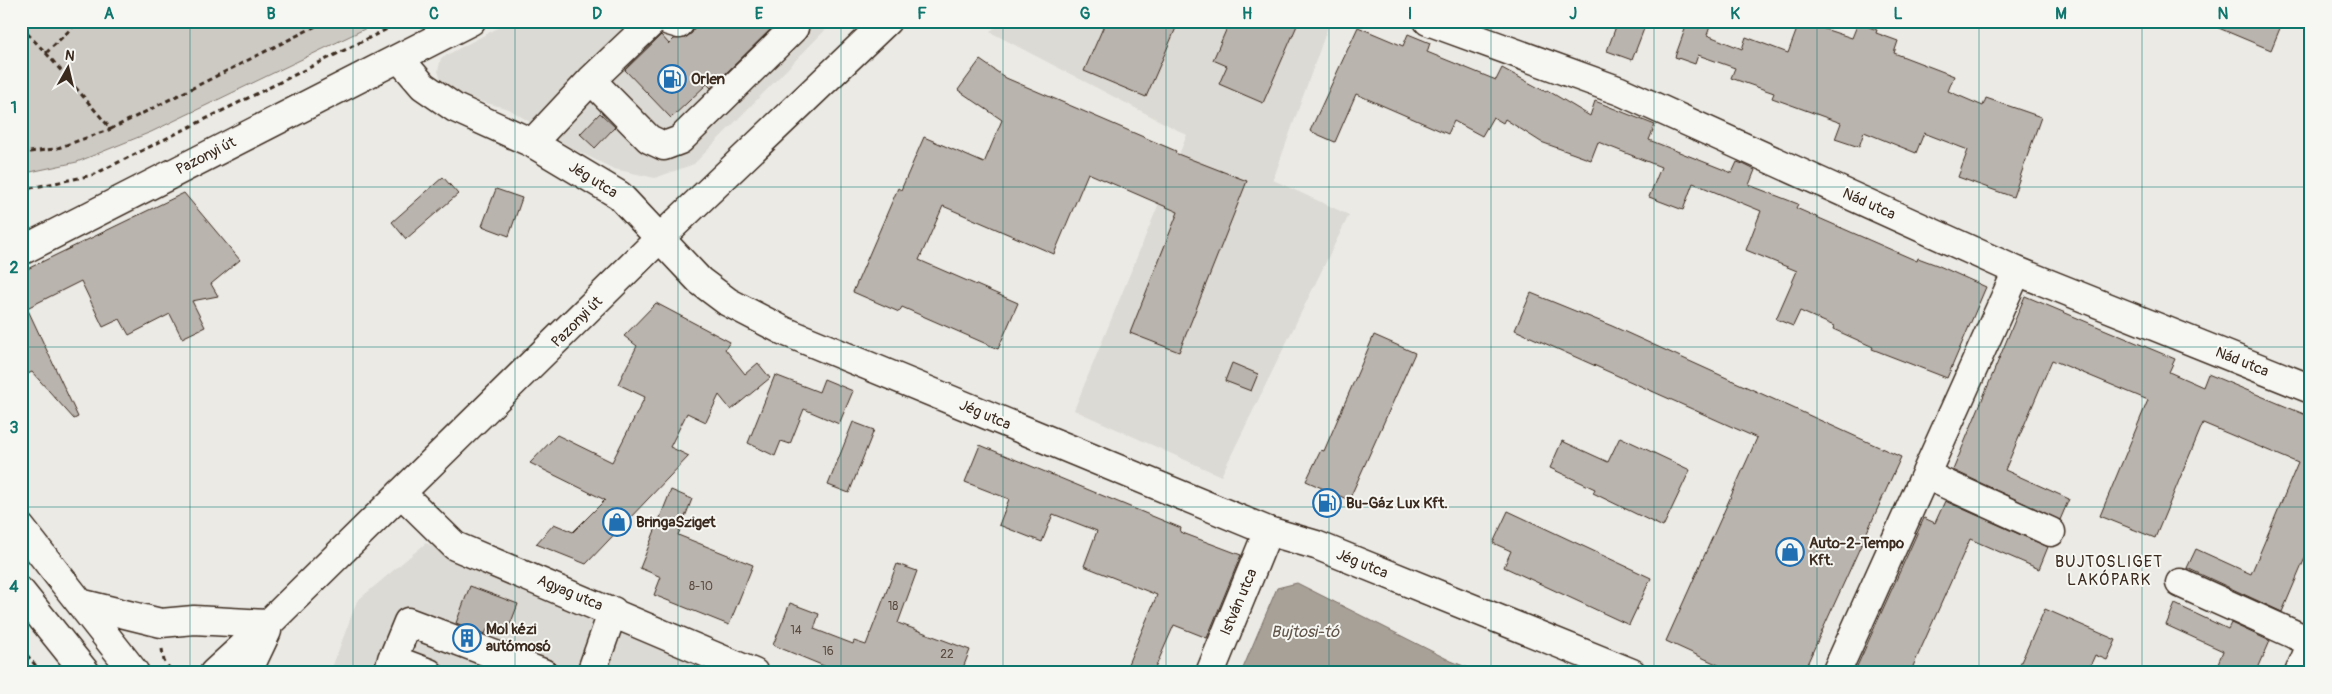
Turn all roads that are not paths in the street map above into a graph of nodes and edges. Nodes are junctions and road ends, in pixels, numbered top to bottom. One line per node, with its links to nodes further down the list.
1 (471, 21): 8 (street, Pazonyi út)
2 (653, 21): 9 (street)
3 (669, 21): 4 (street)
4 (681, 21)
5 (795, 21): 9 (street)
6 (887, 21): 11 (street, Pazonyi út)
7 (1428, 21): 13 (street, Nád utca)
8 (399, 58): 10 (street, Jég utca); 12 (street, Pazonyi út)
9 (591, 80): 10 (street)
10 (532, 142): 11 (street, Jég utca)
11 (660, 238): 16 (street, Pazonyi út); 18 (street, Jég utca)
12 (21, 251)
13 (2017, 271): 14 (street, Nád utca); 15 (street)
14 (2311, 389)
15 (1926, 475): 19 (street); 37 (street)
16 (400, 493): 23 (street, Agyag utca); 24 (street, Pazonyi út)
17 (21, 528): 22 (street)
18 (1268, 531): 35 (street, István utca); 36 (street, Jég utca)
19 (2051, 532)
20 (2180, 583): 25 (street)
21 (21, 592): 27 (street)
22 (80, 603): 24 (street); 28 (street)
23 (613, 611): 33 (street); 34 (street, Agyag utca)
24 (270, 622): 29 (street, Pazonyi út); 30 (street)
25 (2311, 644): 38 (street)
26 (390, 666): 31 (street); 32 (street)
27 (86, 673)
28 (135, 673)
29 (214, 673)
30 (247, 673)
31 (429, 673)
32 (543, 673)
33 (591, 673)
34 (754, 673)
35 (1210, 673)
36 (1632, 673)
37 (1836, 673)
38 (2299, 673)

